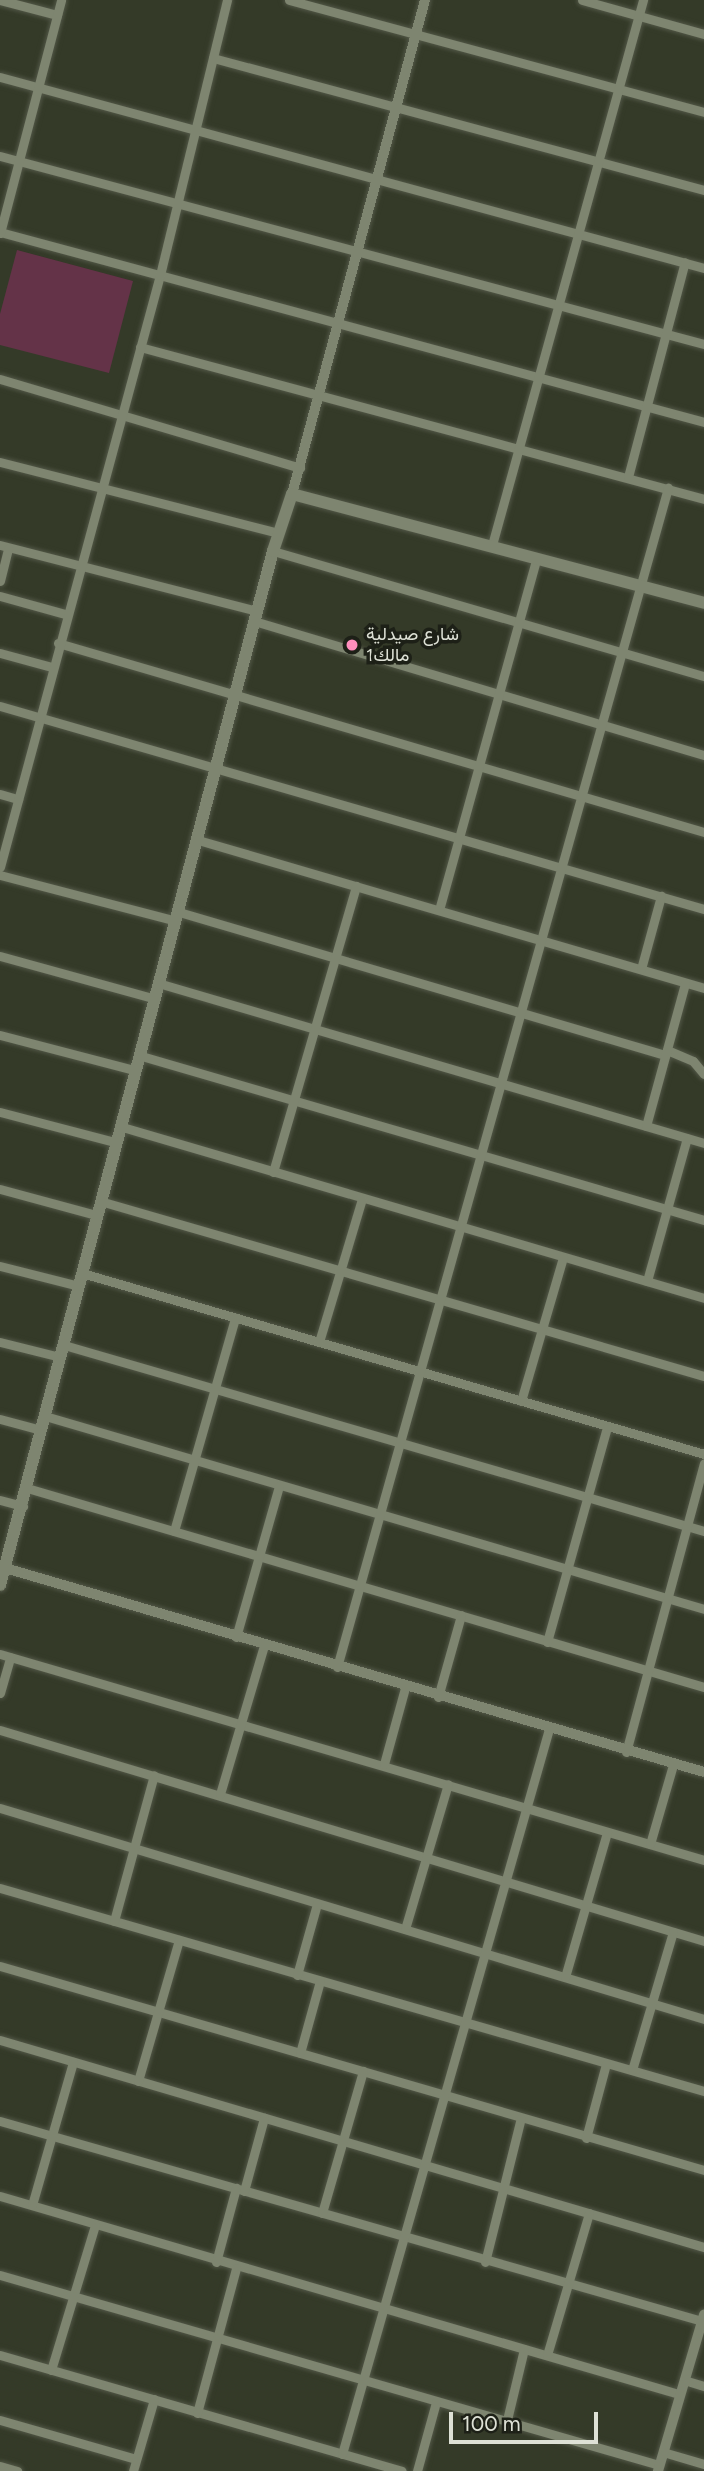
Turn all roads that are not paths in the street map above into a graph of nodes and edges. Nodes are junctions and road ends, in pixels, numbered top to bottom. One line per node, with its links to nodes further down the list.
1 (0, 0): 8 (street)
2 (61, 0): 8 (street)
3 (227, 0): 12 (street)
4 (289, 0): 10 (street)
5 (425, 0): 10 (street)
6 (582, 0): 9 (street)
7 (643, 0): 9 (street)
8 (57, 15): 14 (street)
9 (639, 15): 11 (street); 15 (street)
10 (416, 34): 15 (street); 16 (street)
11 (704, 34)
12 (213, 58): 16 (street); 18 (street)
13 (0, 77): 14 (street)
14 (38, 87): 18 (street); 21 (street)
15 (618, 88): 17 (street); 20 (street)
16 (397, 105): 20 (street); 22 (street)
17 (704, 112)
18 (197, 128): 22 (street); 24 (street)
19 (0, 156): 21 (street)
20 (599, 160): 23 (street); 25 (street)
21 (18, 161): 24 (street); 26 (street)
22 (378, 177): 25 (street); 27 (street)
23 (704, 190)
24 (178, 203): 27 (street); 30 (street)
25 (577, 232): 28 (street); 31 (street)
26 (0, 233): 30 (street)
27 (358, 250): 31 (street); 32 (street)
28 (685, 262): 29 (street); 33 (street)
29 (704, 268)
30 (160, 275): 32 (street); 35 (street)
31 (558, 303): 33 (street); 36 (street)
32 (339, 322): 36 (street); 38 (street)
33 (665, 333): 34 (street); 39 (street)
34 (704, 344)
35 (140, 347): 38 (street); 40 (street)
36 (538, 376): 39 (street); 42 (street)
37 (0, 379): 40 (street)
38 (323, 393): 42 (street); 44 (street)
39 (644, 406): 41 (street); 45 (street)
40 (120, 418): 44 (street); 47 (street)
41 (704, 422)
42 (520, 447): 45 (street); 51 (street)
43 (0, 462): 47 (street)
44 (300, 468): 48 (street)
45 (628, 477): 46 (street)
46 (668, 488): 49 (street); 57 (street)
47 (101, 490): 50 (street); 55 (street)
48 (292, 494): 50 (main road); 51 (main road)
49 (704, 499)
50 (278, 533): 53 (main road)
51 (492, 545): 54 (main road)
52 (4, 546): 55 (street); 56 (street)
53 (273, 551): 61 (main road); 62 (street)
54 (537, 557): 57 (main road); 62 (street)
55 (79, 565): 60 (street); 61 (street)
56 (0, 582)
57 (642, 586): 59 (main road); 64 (street)
58 (0, 596): 60 (street)
59 (704, 603)
60 (65, 614): 63 (street)
61 (256, 616): 68 (street); 69 (main road)
62 (520, 621): 64 (street); 68 (street)
63 (58, 642): 66 (street); 69 (street)
64 (623, 651): 67 (street); 72 (street)
65 (0, 653): 66 (street)
66 (52, 667): 71 (street)
67 (704, 676)
68 (501, 693): 72 (street); 75 (street)
69 (235, 694): 74 (main road); 75 (street)
70 (0, 706): 71 (street)
71 (40, 717): 74 (street); 78 (street)
72 (603, 722): 73 (street); 77 (street)
73 (704, 755)
74 (217, 766): 80 (street); 81 (main road)
75 (482, 766): 77 (street); 80 (street)
76 (0, 794): 78 (street)
77 (583, 796): 79 (street); 82 (street)
78 (18, 799): 83 (street)
79 (704, 832)
80 (460, 837): 82 (street); 88 (street)
81 (198, 840): 85 (street); 89 (main road)
82 (562, 866): 86 (street); 90 (street)
83 (0, 867)
84 (0, 875): 89 (street)
85 (356, 887): 88 (street); 92 (street)
86 (661, 896): 87 (street); 93 (street)
87 (704, 909)
88 (439, 910): 90 (street)
89 (177, 916): 92 (street); 94 (main road)
90 (541, 939): 93 (street); 98 (street)
91 (0, 956): 97 (street)
92 (335, 958): 98 (street); 99 (street)
93 (641, 969): 95 (street)
94 (158, 983): 97 (main road); 99 (street)
95 (685, 983): 96 (street); 101 (street)
96 (704, 988)
97 (153, 998): 102 (main road)
98 (521, 1011): 101 (street); 105 (street)
99 (317, 1027): 105 (street); 106 (street)
100 (0, 1035): 103 (street)
101 (666, 1053): 104 (street); 109 (street)
102 (138, 1055): 103 (main road); 106 (street)
103 (134, 1070): 108 (main road)
104 (704, 1074)
105 (502, 1084): 109 (street); 113 (street)
106 (295, 1101): 113 (street); 114 (street)
107 (0, 1112): 111 (street)
108 (119, 1126): 111 (main road); 114 (street)
109 (646, 1126): 110 (street)
110 (687, 1138): 112 (street); 118 (street)
111 (114, 1142): 117 (main road)
112 (704, 1143)
113 (481, 1156): 118 (street); 121 (street)
114 (273, 1172): 116 (street)
115 (0, 1189): 119 (street)
116 (362, 1199): 121 (street); 124 (street)
117 (100, 1201): 119 (main road); 124 (street)
118 (668, 1209): 120 (street); 126 (street)
119 (96, 1215): 125 (main road)
120 (704, 1220)
121 (461, 1228): 122 (street); 128 (street)
122 (563, 1257): 126 (street); 130 (street)
123 (0, 1266): 125 (street)
124 (341, 1271): 128 (street); 132 (street)
125 (80, 1280): 129 (street); 133 (main road)
126 (647, 1281): 127 (street)
127 (704, 1298)
128 (442, 1299): 130 (street); 134 (street)
129 (235, 1318): 132 (street); 136 (street)
130 (541, 1328): 135 (street); 137 (street)
131 (0, 1342): 133 (street)
132 (319, 1342): 134 (street)
133 (62, 1351): 136 (street); 138 (main road)
134 (420, 1371): 137 (street); 142 (street)
135 (704, 1376)
136 (214, 1388): 142 (street); 144 (street)
137 (522, 1401): 140 (street)
138 (45, 1416): 141 (main road); 144 (street)
139 (0, 1419): 141 (street)
140 (607, 1427): 143 (street); 148 (street)
141 (41, 1430): 147 (main road)
142 (400, 1443): 148 (street); 151 (street)
143 (704, 1454)
144 (194, 1460): 146 (street); 153 (street)
145 (704, 1463): 152 (street)
146 (279, 1486): 151 (street); 155 (street)
147 (27, 1488): 150 (main road); 153 (street)
148 (587, 1497): 152 (street); 156 (street)
149 (0, 1500): 150 (street)
150 (23, 1506): 157 (main road)
151 (379, 1514): 156 (street); 158 (street)
152 (688, 1527): 154 (street); 159 (street)
153 (174, 1531): 155 (street)
154 (704, 1531)
155 (260, 1557): 158 (street); 162 (street)
156 (568, 1570): 159 (street); 163 (street)
157 (2, 1576): 162 (street)
158 (359, 1586): 161 (street); 166 (street)
159 (667, 1599): 160 (street); 167 (street)
160 (704, 1609)
161 (461, 1615): 163 (street); 171 (street)
162 (236, 1637): 164 (street)
163 (547, 1642): 167 (street)
164 (264, 1645): 166 (street); 172 (street)
165 (5, 1656): 170 (street); 172 (street)
166 (337, 1667): 169 (street)
167 (648, 1672): 168 (street); 175 (street)
168 (704, 1687)
169 (405, 1688): 171 (street); 176 (street)
170 (0, 1693)
171 (438, 1697): 173 (street)
172 (240, 1722): 176 (street); 181 (street)
173 (549, 1729): 175 (street); 183 (street)
174 (0, 1730): 179 (street)
175 (626, 1752): 177 (street)
176 (384, 1764): 180 (street)
177 (673, 1765): 178 (street); 185 (street)
178 (704, 1772)
179 (154, 1775): 181 (street); 186 (street)
180 (448, 1784): 183 (street); 187 (street)
181 (220, 1794): 187 (street)
182 (0, 1808): 186 (street)
183 (526, 1808): 184 (street); 189 (street)
184 (607, 1832): 185 (street); 192 (street)
185 (650, 1844): 188 (street)
186 (133, 1850): 191 (street); 193 (street)
187 (427, 1855): 189 (street); 194 (street)
188 (704, 1860)
189 (505, 1880): 192 (street); 198 (street)
190 (0, 1888): 193 (street)
191 (317, 1903): 194 (street); 200 (street)
192 (585, 1906): 195 (street); 201 (street)
193 (114, 1921): 196 (street)
194 (405, 1929): 198 (street)
195 (673, 1932): 197 (street); 203 (street)
196 (179, 1940): 200 (street); 204 (street)
197 (704, 1941)
198 (485, 1953): 201 (street); 206 (street)
199 (0, 1966): 204 (street)
200 (297, 1975): 202 (street)
201 (565, 1977): 203 (street)
202 (320, 1981): 206 (street); 208 (street)
203 (651, 2004): 205 (street); 211 (street)
204 (160, 2014): 208 (street); 213 (street)
205 (704, 2019)
206 (464, 2023): 210 (street); 215 (street)
207 (0, 2040): 209 (street)
208 (300, 2053): 212 (street)
209 (73, 2062): 213 (street); 219 (street)
210 (606, 2064): 211 (street); 220 (street)
211 (632, 2070): 214 (street)
212 (363, 2071): 215 (street); 221 (street)
213 (138, 2081): 216 (street)
214 (704, 2091)
215 (445, 2094): 217 (street); 222 (street)
216 (264, 2118): 221 (street); 225 (street)
217 (521, 2118): 220 (street); 224 (street)
218 (0, 2121): 219 (street)
219 (51, 2135): 225 (street); 227 (street)
220 (586, 2138): 223 (street)
221 (343, 2141): 222 (street); 228 (street)
222 (425, 2165): 224 (street); 231 (street)
223 (704, 2170)
224 (505, 2189): 229 (street); 234 (street)
225 (240, 2190): 228 (street); 233 (street)
226 (0, 2196): 227 (street)
227 (32, 2205): 230 (street)
228 (322, 2213): 231 (street)
229 (589, 2213): 232 (street); 237 (street)
230 (95, 2225): 233 (street); 238 (street)
231 (405, 2238): 234 (street); 239 (street)
232 (704, 2247)
233 (216, 2262): 235 (street)
234 (485, 2262): 237 (street)
235 (236, 2268): 239 (street); 241 (street)
236 (0, 2275): 238 (street)
237 (568, 2283): 240 (street); 244 (street)
238 (74, 2296): 241 (street); 245 (street)
239 (383, 2308): 242 (street); 246 (street)
240 (703, 2318): 247 (street)
241 (218, 2337): 246 (street); 252 (street)
242 (524, 2349): 244 (street); 254 (street)
243 (0, 2355): 245 (street)
244 (547, 2356): 249 (street)
245 (51, 2370): 250 (street)
246 (362, 2379): 251 (street); 256 (street)
247 (684, 2380): 248 (street); 249 (street)
248 (704, 2386)
249 (679, 2394): 255 (street)
250 (154, 2399): 252 (street); 257 (street)
251 (436, 2402): 254 (street); 265 (street)
252 (197, 2413): 256 (street)
253 (0, 2420): 257 (street)
254 (506, 2424): 261 (street)
255 (663, 2452): 258 (street); 261 (street)
256 (342, 2454): 260 (street)
257 (136, 2459): 263 (street)
258 (704, 2464)
259 (0, 2466): 262 (street)
260 (369, 2466): 264 (street)
261 (659, 2468)
262 (17, 2471)
263 (133, 2471)
264 (402, 2471)
265 (417, 2471)

